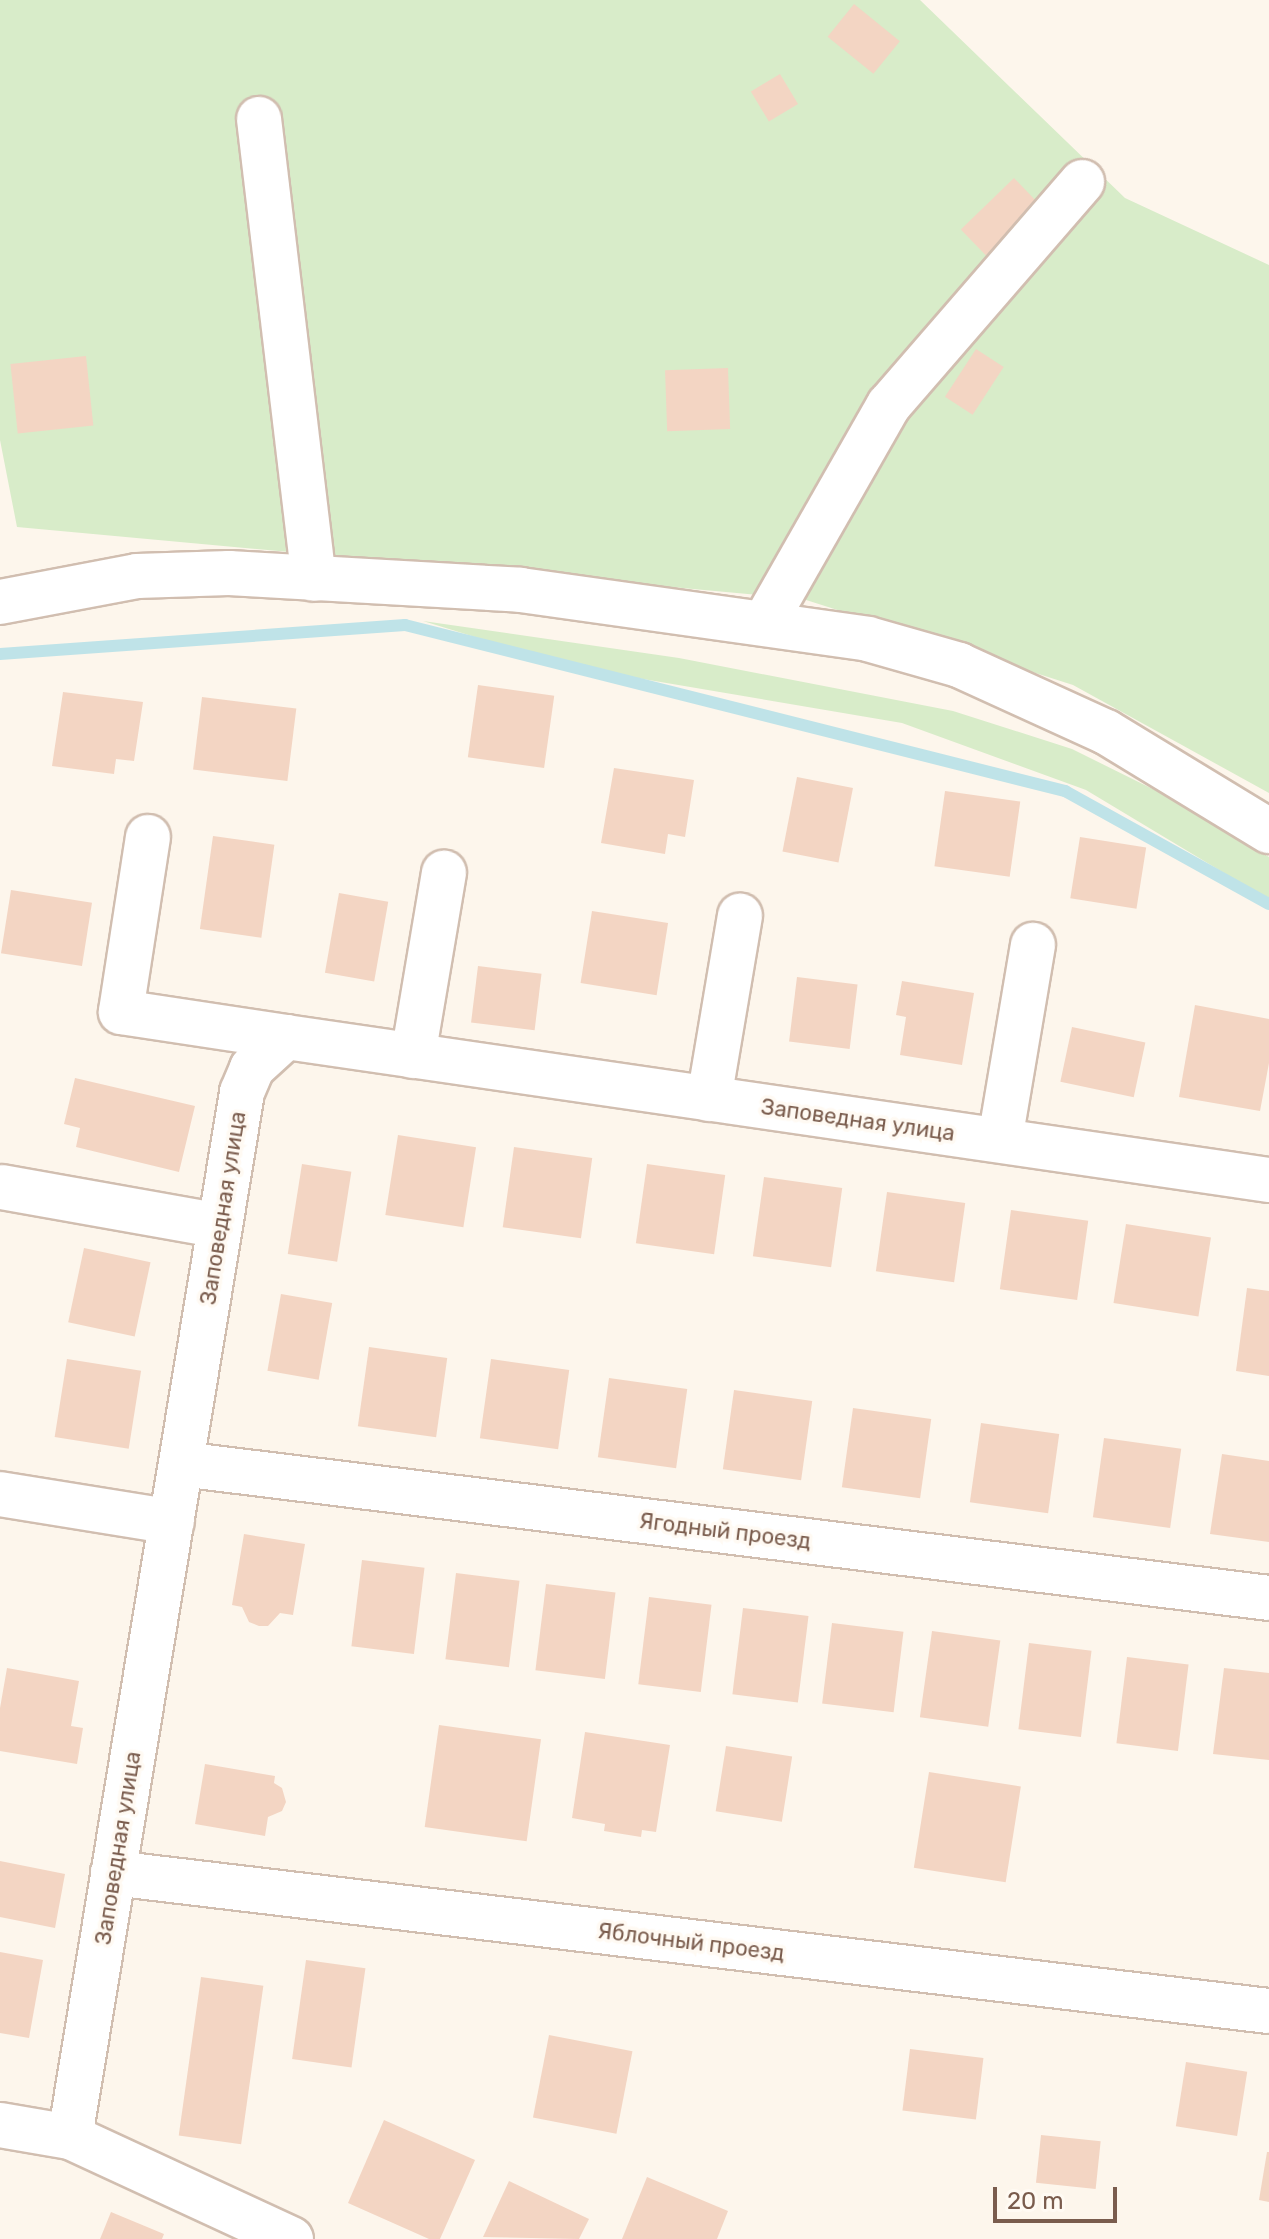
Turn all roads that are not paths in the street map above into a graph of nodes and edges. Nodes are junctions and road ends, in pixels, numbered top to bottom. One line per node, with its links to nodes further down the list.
1 (259, 119): 3 (street)
2 (1082, 182): 5 (street)
3 (314, 579): 4 (street); 5 (street)
4 (0, 602)
5 (765, 622): 6 (street)
6 (1269, 831)
7 (148, 837): 11 (street)
8 (444, 873): 12 (street)
9 (740, 916): 13 (street)
10 (1033, 945): 14 (street)
11 (286, 1037): 12 (street, Заповедная улица); 17 (street, Заповедная улица)
12 (413, 1056): 13 (street, Заповедная улица)
13 (709, 1099): 14 (street, Заповедная улица)
14 (1000, 1140): 15 (street, Заповедная улица)
15 (1269, 1180)
16 (2, 1187): 17 (street)
17 (220, 1226): 18 (street, Заповедная улица)
18 (181, 1464): 20 (street, Заповедная улица); 21 (street, Ягодный проезд)
19 (0, 1494): 20 (street)
20 (172, 1522): 22 (street, Заповедная улица)
21 (1269, 1598)
22 (113, 1873): 23 (street, Яблочный проезд); 25 (street, Заповедная улица)
23 (1269, 2011)
24 (0, 2125): 25 (street)
25 (70, 2137): 26 (street)
26 (226, 2225): 27 (street)
27 (291, 2239)

